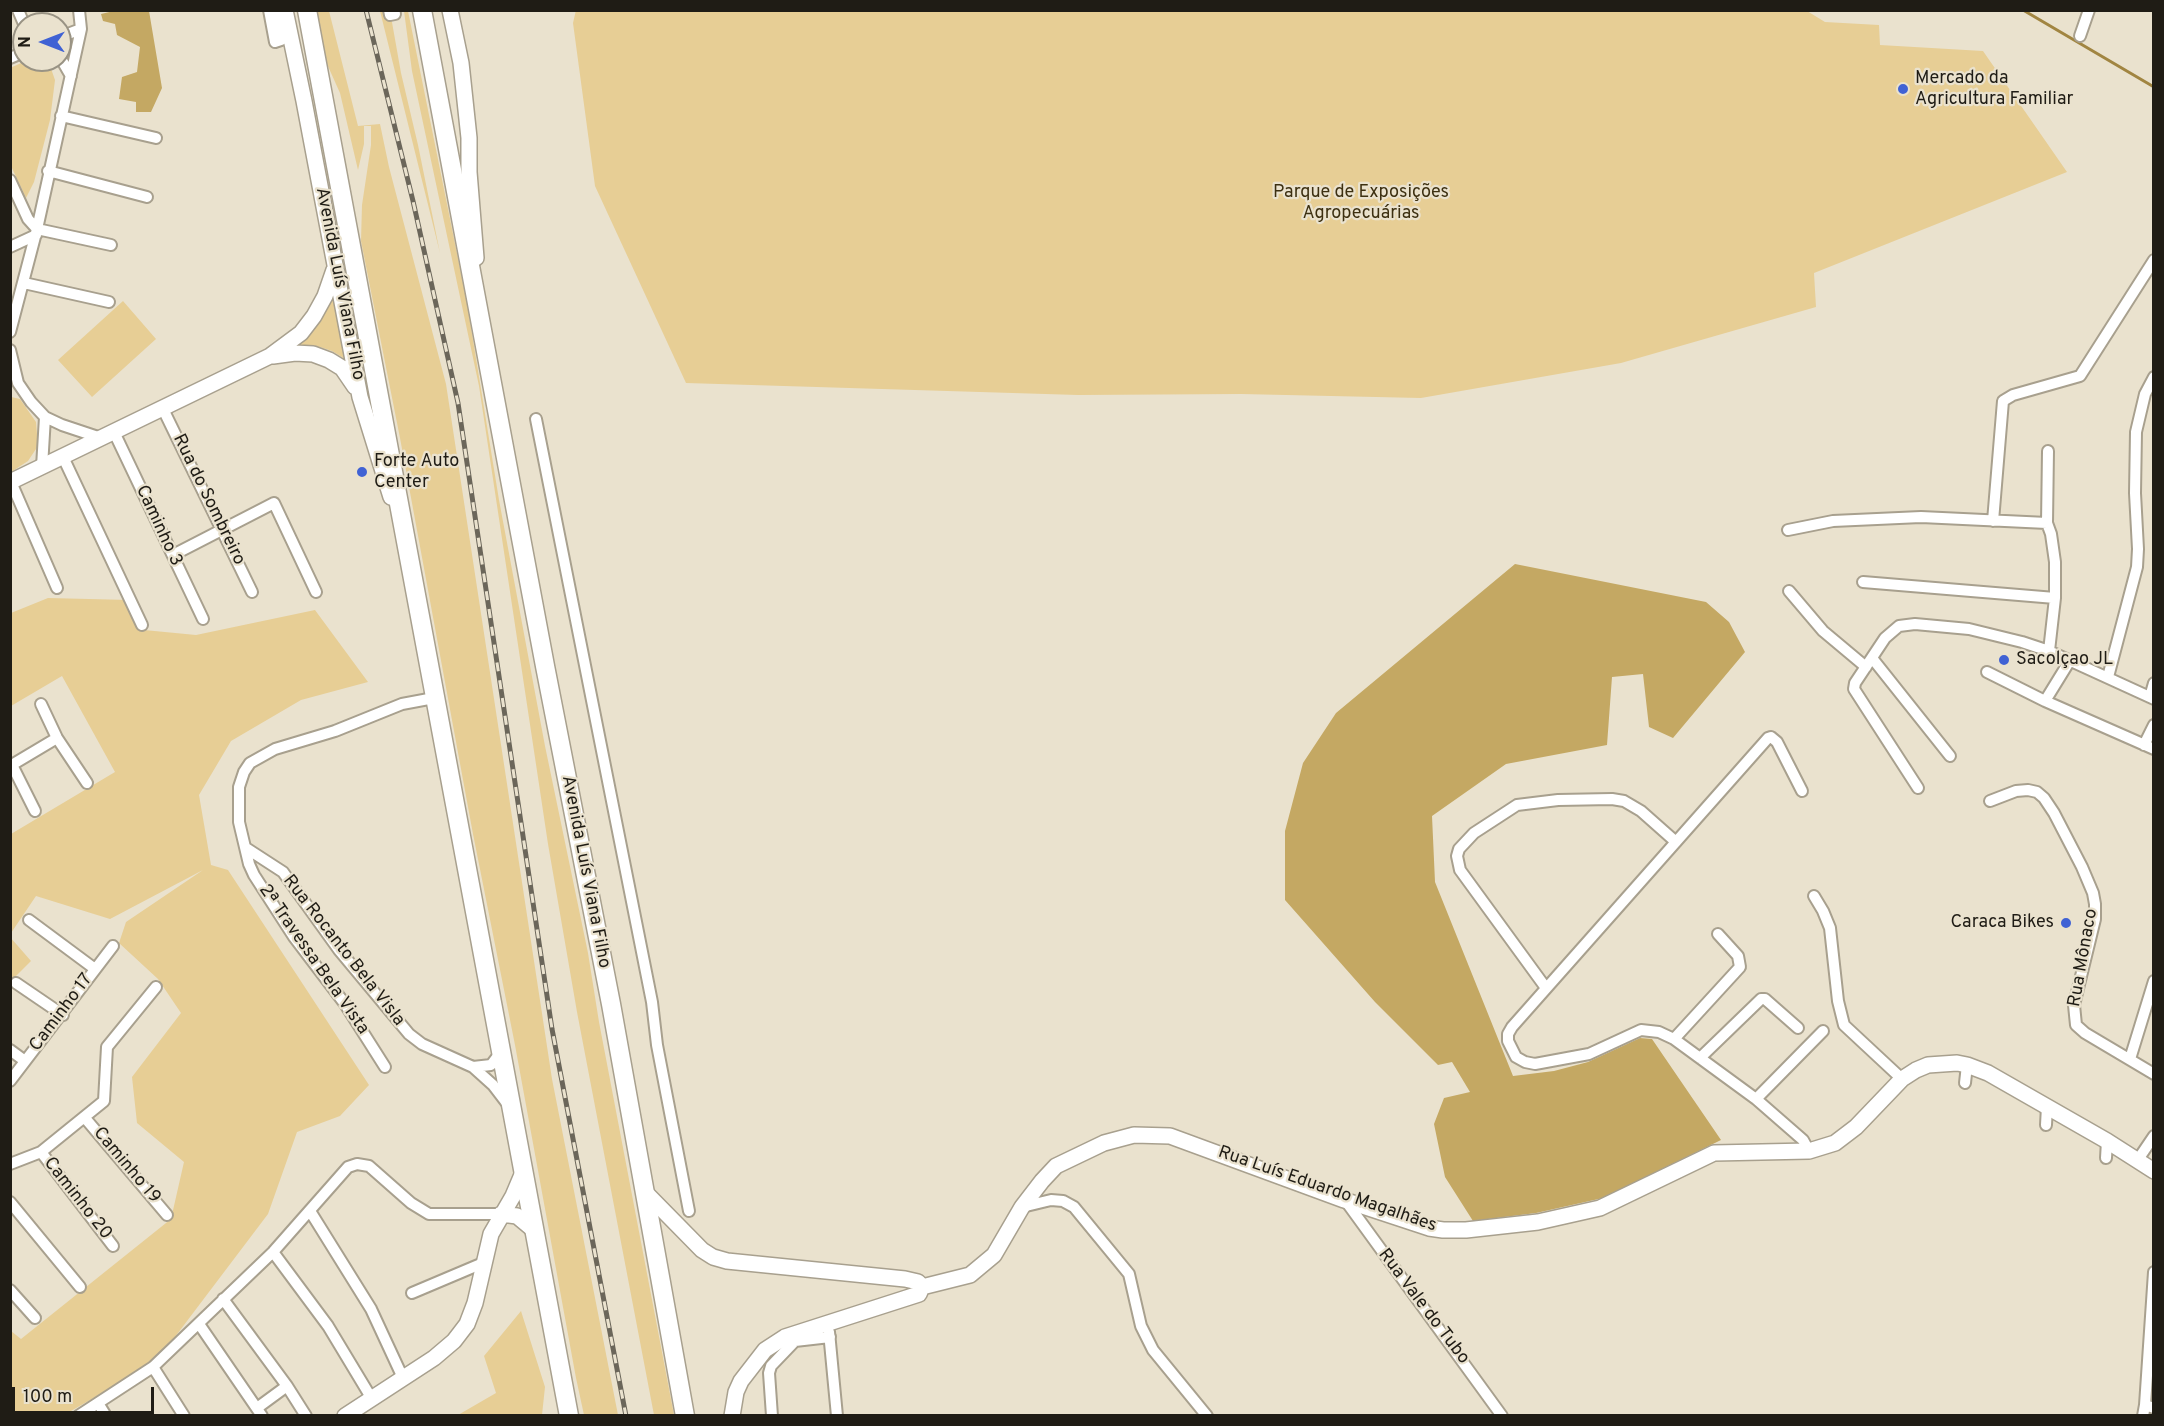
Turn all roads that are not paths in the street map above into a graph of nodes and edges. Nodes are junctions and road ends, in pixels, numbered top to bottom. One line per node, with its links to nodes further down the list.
1 (79, 10): 11 (street)
2 (269, 10): 3 (street)
3 (275, 10): 13 (street)
4 (285, 10): 26 (main road, Avenida Luís Viana Filho)
5 (306, 10): 48 (highway, Avenida Luís Viana Filho)
6 (389, 10): 7 (street)
7 (394, 10)
8 (422, 10): 30 (highway, Avenida Luís Viana Filho)
9 (450, 10): 30 (main road, Avenida Luís Viana Filho)
10 (2089, 10): 14 (street)
11 (81, 30): 12 (street); 16 (street)
12 (72, 33)
13 (277, 36)
14 (2080, 36)
15 (69, 72): 16 (street)
16 (71, 76): 17 (street)
17 (61, 116): 18 (street); 19 (street)
18 (156, 138)
19 (48, 171): 21 (street); 22 (street)
20 (11, 183): 22 (street)
21 (147, 197)
22 (36, 232): 23 (street); 24 (street); 28 (street)
23 (111, 245)
24 (10, 247)
25 (2154, 260): 27 (street)
26 (335, 267): 33 (main road); 35 (main road, Avenida Luís Viana Filho)
27 (2149, 276): 44 (street)
28 (24, 283): 29 (street); 31 (street)
29 (108, 303)
30 (481, 330): 119 (highway, Avenida Luís Viana Filho)
31 (10, 333)
32 (10, 350): 37 (street)
33 (270, 356): 35 (main road); 36 (main road)
34 (2154, 377): 62 (street)
35 (360, 397): 48 (main road, Avenida Luís Viana Filho)
36 (163, 409): 39 (main road); 46 (street, Rua do Sombreiro)
37 (45, 417): 39 (street); 42 (street)
38 (536, 420): 126 (street)
39 (108, 435): 41 (main road); 49 (street, Caminho 3)
40 (2048, 451): 45 (street)
41 (63, 457): 42 (main road); 57 (street)
42 (42, 467): 43 (main road)
43 (11, 482): 51 (street)
44 (1993, 521): 45 (street); 47 (street)
45 (2047, 523): 55 (street)
46 (222, 530): 49 (street); 53 (street, Rua do Sombreiro); 54 (street)
47 (1788, 530)
48 (408, 554): 64 (highway, Avenida Luís Viana Filho)
49 (172, 555): 56 (street, Caminho 3)
50 (1863, 582): 55 (street)
51 (57, 588)
52 (1789, 591): 59 (street)
53 (252, 592)
54 (316, 592)
55 (2055, 598): 58 (street)
56 (203, 619)
57 (142, 625)
58 (2049, 651): 59 (street); 60 (street)
59 (1869, 662): 71 (street); 74 (street)
60 (2068, 662): 62 (street); 66 (street)
61 (1987, 672): 66 (street)
62 (2108, 678): 65 (street)
63 (2154, 683): 65 (street)
64 (434, 698): 79 (street, 2ª Travessa Bela Vista); 93 (highway, Avenida Luís Viana Filho)
65 (2152, 698)
66 (2045, 701): 70 (street)
67 (41, 704): 69 (street)
68 (2154, 725): 70 (street)
69 (57, 738): 72 (street); 73 (street)
70 (2149, 747)
71 (1950, 756)
72 (11, 765): 77 (street)
73 (87, 783)
74 (1918, 788)
75 (1802, 791): 78 (street)
76 (1990, 801): 96 (street, Rua Mônaco)
77 (35, 811)
78 (1676, 842): 88 (street); 88 (street)
79 (246, 848): 99 (street, 2ª Travessa Bela Vista); 100 (street, Rua Rocanto Bela Visla)
80 (1814, 896): 102 (street)
81 (29, 921): 84 (street)
82 (1718, 934): 92 (street)
83 (113, 946): 84 (street, Caminho 17)
84 (95, 969): 89 (street, Caminho 17)
85 (2154, 981): 96 (street)
86 (16, 983): 89 (street)
87 (156, 987): 107 (street)
88 (1546, 988): 92 (street)
89 (63, 1015): 97 (street, Caminho 17)
90 (1798, 1028): 95 (street)
91 (1823, 1031): 105 (street)
92 (1674, 1039): 95 (street)
93 (502, 1049): 100 (street); 109 (highway, Avenida Luís Viana Filho)
94 (10, 1050): 97 (street)
95 (1700, 1058): 105 (street)
96 (2130, 1059): 101 (street, Rua Mônaco)
97 (25, 1061): 103 (street, Caminho 17)
98 (1967, 1065): 102 (main road, Rua Luís Eduardo Magalhães); 104 (street); 106 (main road, Rua Luís Eduardo Magalhães)
99 (385, 1067)
100 (473, 1067): 109 (street, Rua Rocanto Bela Visla)
101 (2154, 1074)
102 (1902, 1078): 112 (main road, Rua Luís Eduardo Magalhães)
103 (10, 1081)
104 (1965, 1083)
105 (1756, 1099): 112 (street)
106 (2047, 1106): 108 (street); 111 (main road, Rua Luís Eduardo Magalhães)
107 (85, 1118): 113 (street); 125 (street, Caminho 19)
108 (2046, 1125)
109 (517, 1131): 117 (highway, Avenida Luís Viana Filho)
110 (2154, 1136): 115 (street)
111 (2107, 1141): 114 (street); 115 (main road, Rua Luís Eduardo Magalhães)
112 (1809, 1151): 120 (main road, Rua Luís Eduardo Magalhães)
113 (41, 1152): 116 (street); 128 (street, Caminho 20)
114 (2106, 1158)
115 (2137, 1161): 118 (main road, Rua Luís Eduardo Magalhães)
116 (13, 1162)
117 (524, 1170): 124 (main road); 127 (highway, Avenida Luís Viana Filho)
118 (2154, 1171)
119 (644, 1191): 126 (main road); 153 (highway, Avenida Luís Viana Filho)
120 (1344, 1200): 122 (main road, Rua Luís Eduardo Magalhães); 158 (street, Rua Vale do Tubo)
121 (10, 1202): 132 (street)
122 (1022, 1207): 133 (main road, Rua Luís Eduardo Magalhães); 157 (street)
123 (310, 1211): 124 (street); 129 (street); 141 (street)
124 (501, 1214): 127 (main road); 130 (main road)
125 (167, 1215)
126 (680, 1227): 133 (main road)
127 (535, 1231): 152 (highway, Avenida Luís Viana Filho)
128 (113, 1246)
129 (273, 1252): 136 (street); 143 (street)
130 (483, 1263): 135 (street); 141 (main road)
131 (2154, 1272): 145 (street)
132 (80, 1287)
133 (922, 1287): 139 (main road, Rua Luís Eduardo Magalhães)
134 (10, 1290): 137 (street)
135 (412, 1293)
136 (223, 1299): 138 (street); 142 (street)
137 (34, 1318)
138 (199, 1324): 140 (street); 146 (street)
139 (829, 1330): 154 (main road, Rua Luís Eduardo Magalhães); 155 (street); 156 (street)
140 (153, 1367): 144 (street); 149 (street)
141 (403, 1378): 143 (main road)
142 (287, 1386): 146 (street); 150 (street)
143 (372, 1399): 151 (main road)
144 (98, 1403): 147 (street); 148 (street)
145 (2147, 1409)
146 (259, 1412)
147 (78, 1416)
148 (106, 1416)
149 (184, 1416)
150 (306, 1416)
151 (345, 1416)
152 (569, 1416)
153 (685, 1416)
154 (732, 1416)
155 (772, 1416)
156 (837, 1416)
157 (1207, 1416)
158 (1502, 1416)

